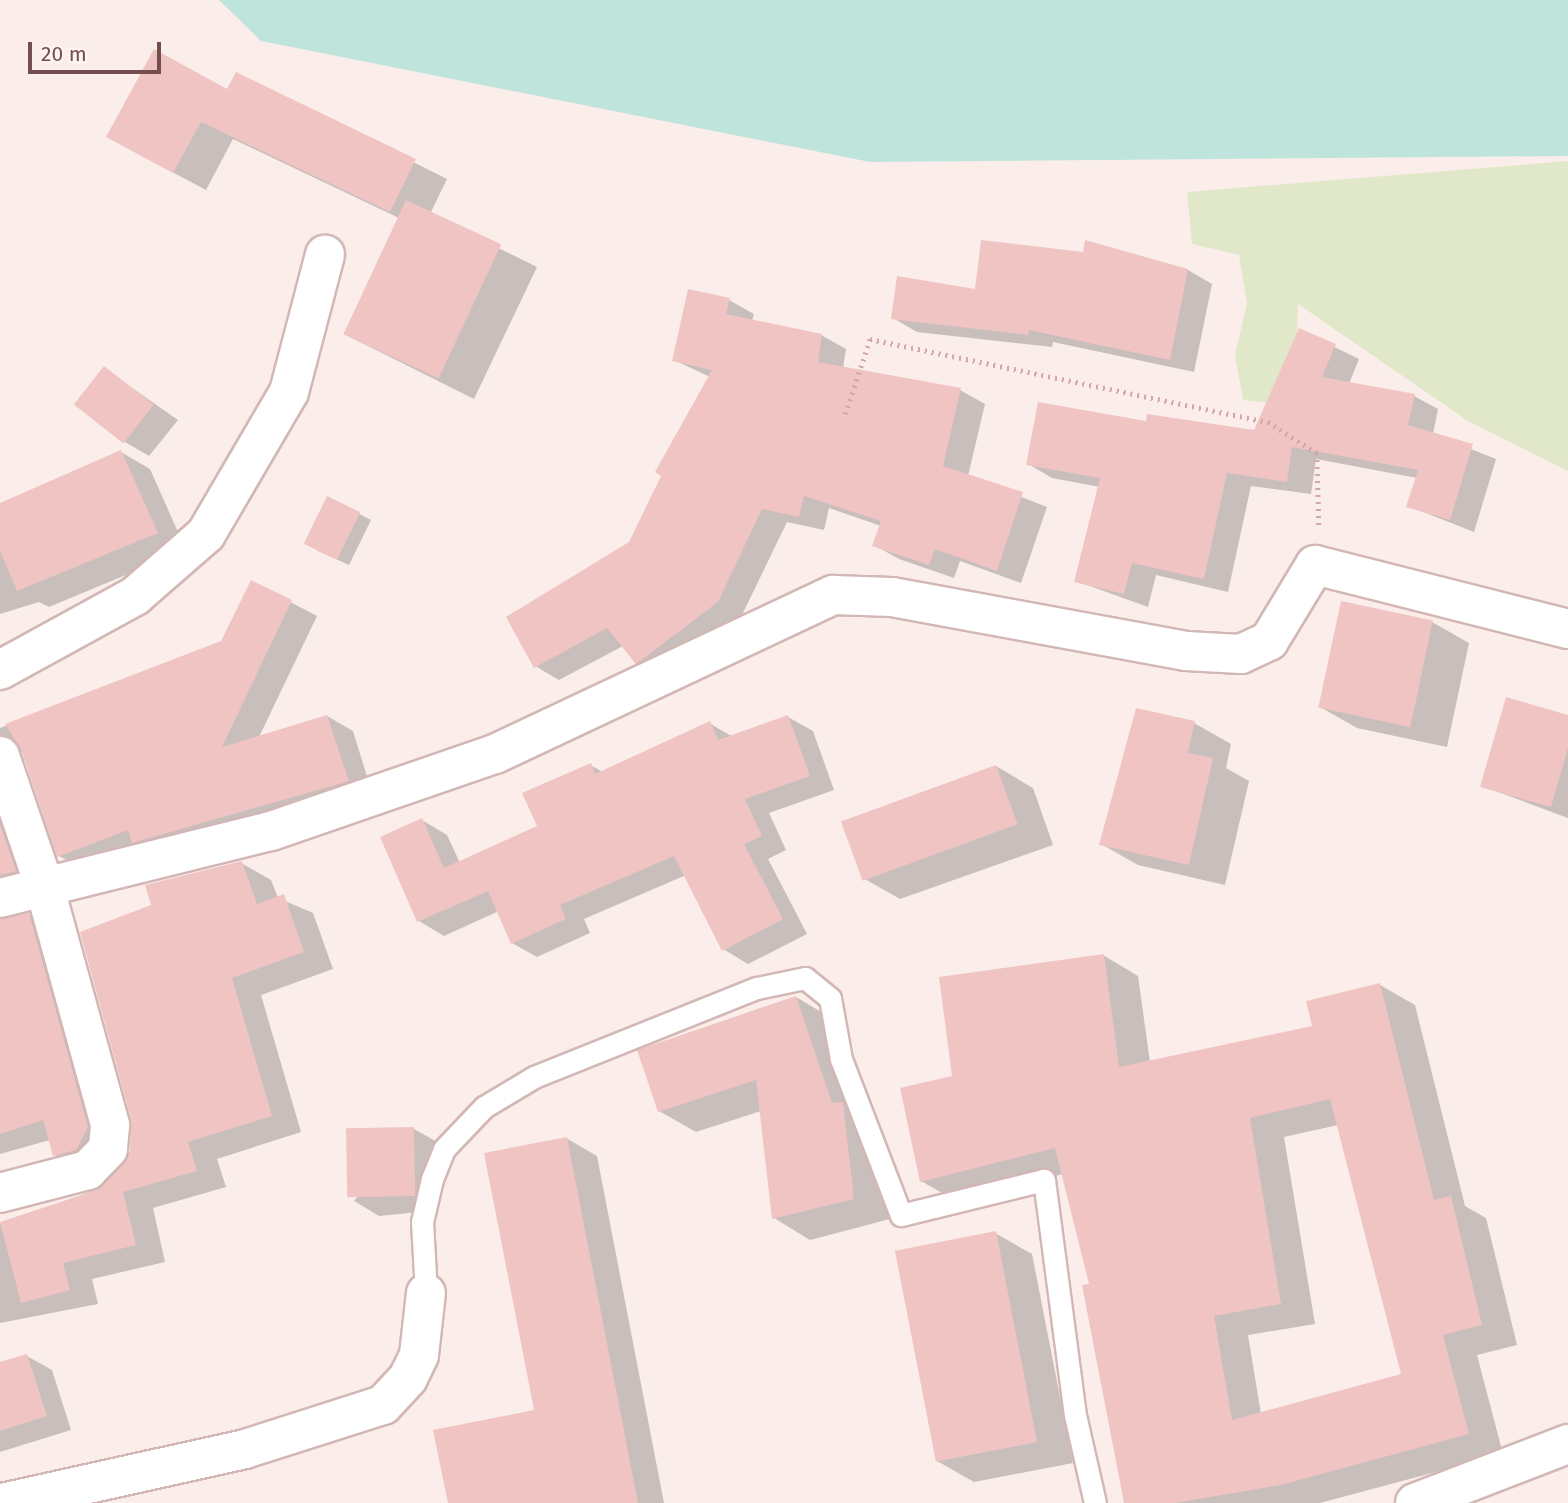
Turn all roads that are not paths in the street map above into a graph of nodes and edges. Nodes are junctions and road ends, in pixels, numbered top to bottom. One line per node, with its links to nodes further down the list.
1 (325, 255): 3 (street)
2 (1568, 629): 5 (street)
3 (0, 670)
4 (0, 757): 5 (street)
5 (44, 885): 6 (street); 7 (street)
6 (0, 898)
7 (0, 1193)
8 (426, 1293): 10 (street); 11 (lane)
9 (1568, 1444): 12 (street)
10 (2, 1503)
11 (1095, 1503)
12 (1415, 1503)

